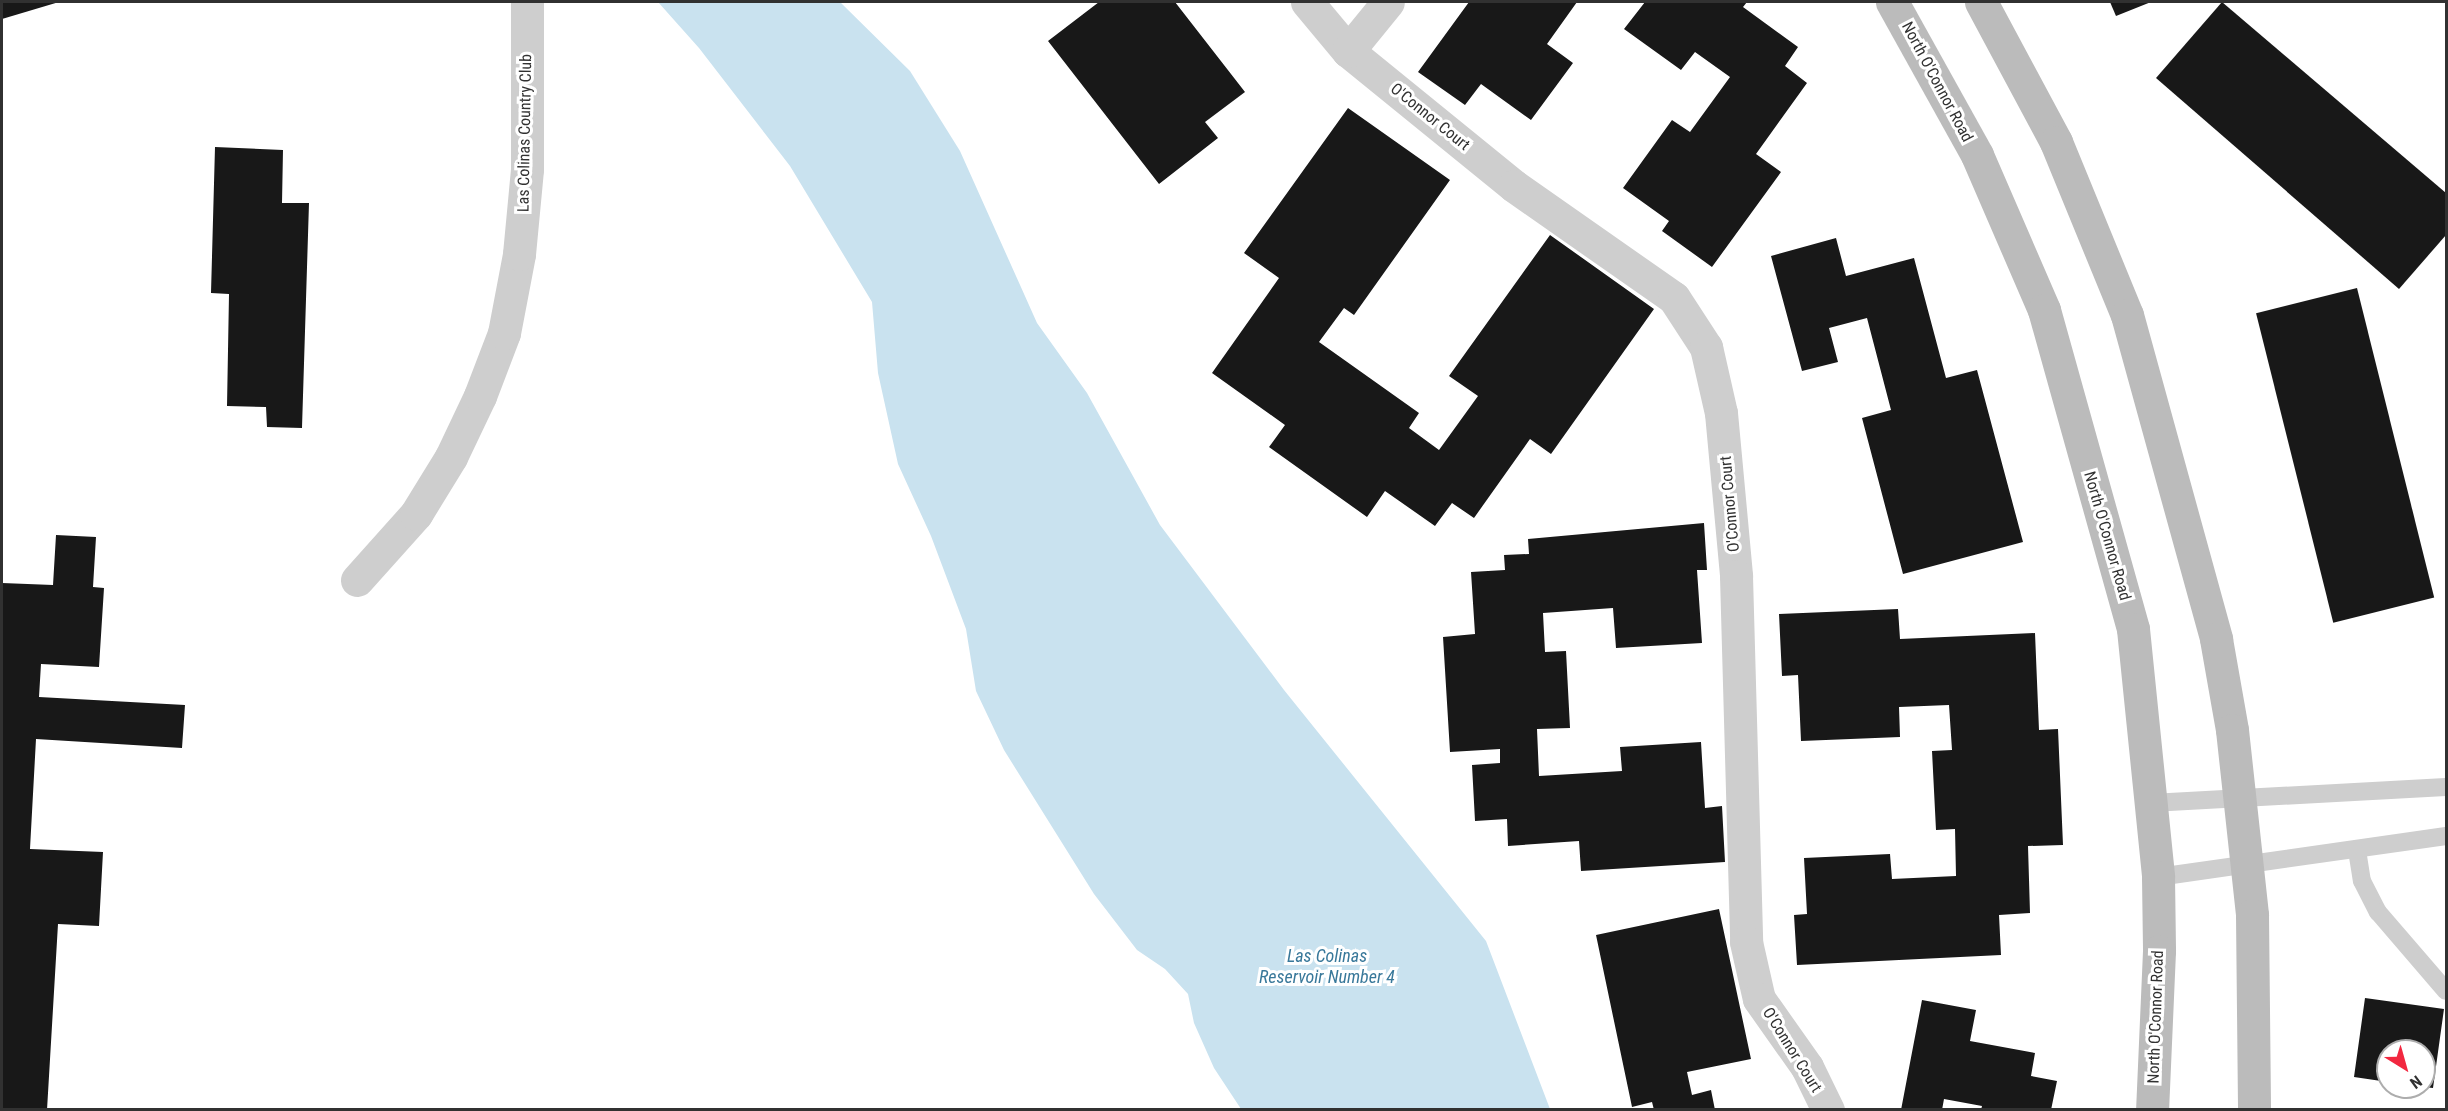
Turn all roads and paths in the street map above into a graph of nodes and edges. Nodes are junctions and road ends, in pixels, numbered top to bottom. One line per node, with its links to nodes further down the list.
1 (527, 2): 7 (street, Las Colinas Country Club)
2 (1307, 2): 6 (street, O'Connor Court)
3 (1388, 2): 6 (street)
4 (1892, 2): 10 (main road, North O'Connor Road)
5 (1981, 2): 9 (main road)
6 (1348, 51): 16 (street, O'Connor Court)
7 (357, 579)
8 (2446, 787): 9 (lane)
9 (2239, 796): 10 (lane); 13 (main road)
10 (2151, 804): 14 (main road, North O'Connor Road)
11 (2446, 836): 12 (lane)
12 (2357, 850): 13 (lane); 15 (lane)
13 (2247, 866): 14 (lane); 18 (main road)
14 (2158, 877): 17 (main road, North O'Connor Road)
15 (2446, 991)
16 (1828, 1110)
17 (2152, 1110)
18 (2254, 1110)

